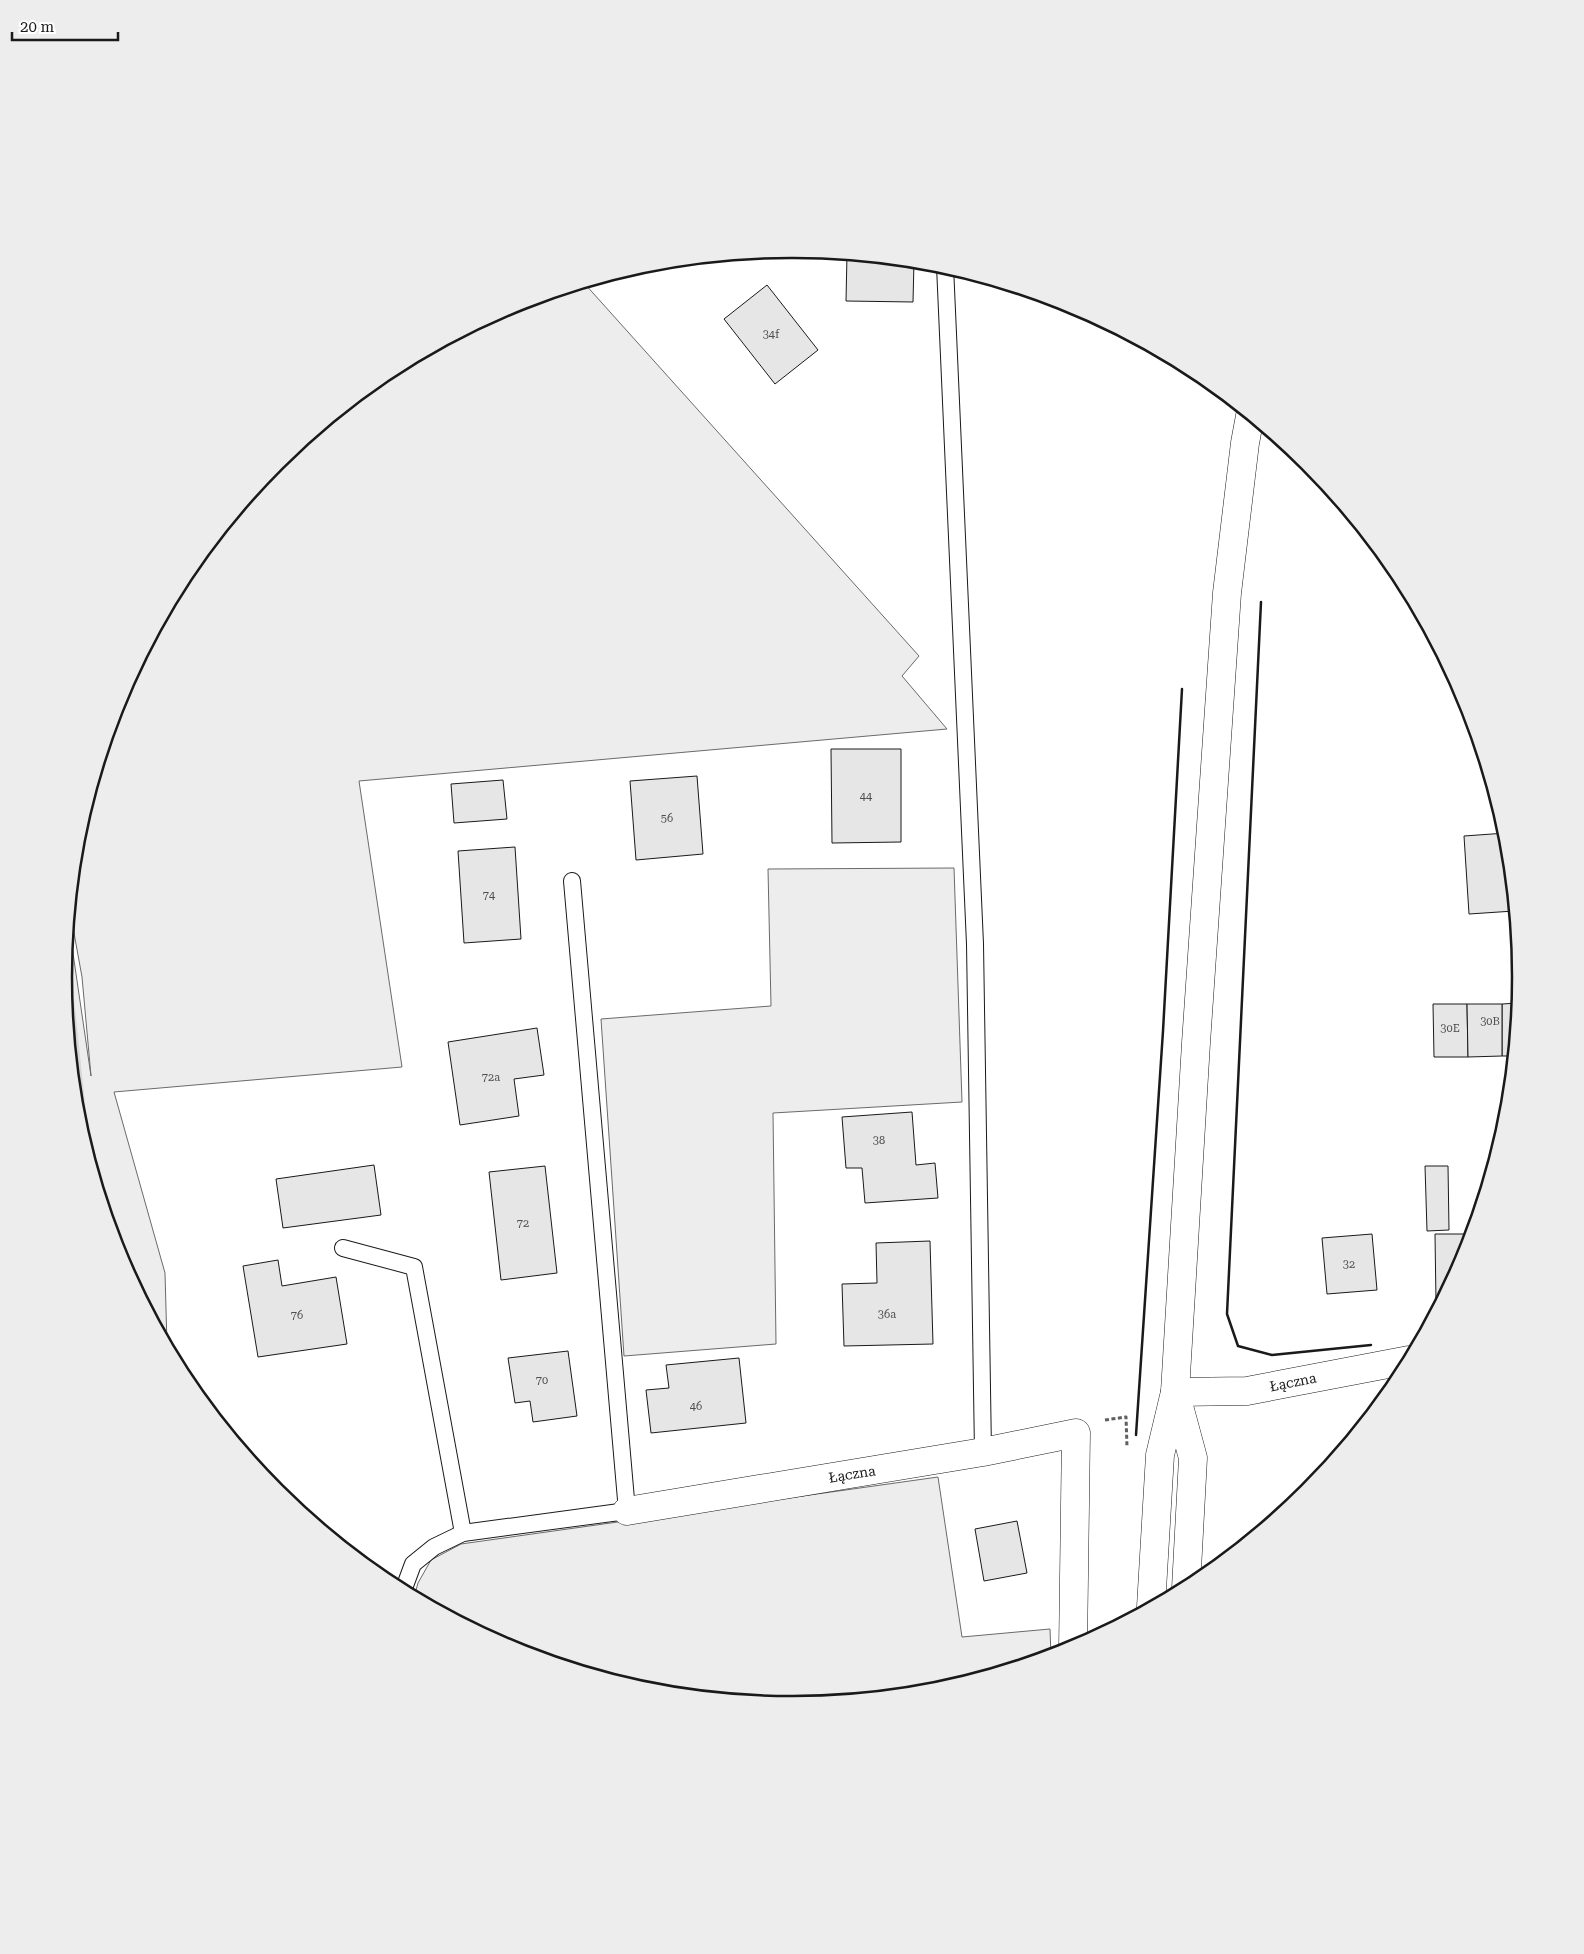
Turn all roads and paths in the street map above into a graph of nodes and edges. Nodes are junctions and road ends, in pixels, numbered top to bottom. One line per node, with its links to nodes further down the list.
1 (945, 274): 9 (lane)
2 (1249, 422): 6 (main road)
3 (572, 880): 10 (lane)
4 (343, 1248): 11 (lane)
5 (1399, 1362): 6 (main road, Łączna)
6 (1175, 1392): 12 (main road); 14 (main road)
7 (1088, 1427): 8 (path); 9 (main road, Łączna); 15 (main road)
8 (1127, 1445)
9 (983, 1452): 10 (main road, Łączna)
10 (627, 1511): 11 (lane)
11 (463, 1533): 13 (lane)
12 (1187, 1578)
13 (406, 1584)
14 (1151, 1600)
15 (1074, 1639)

